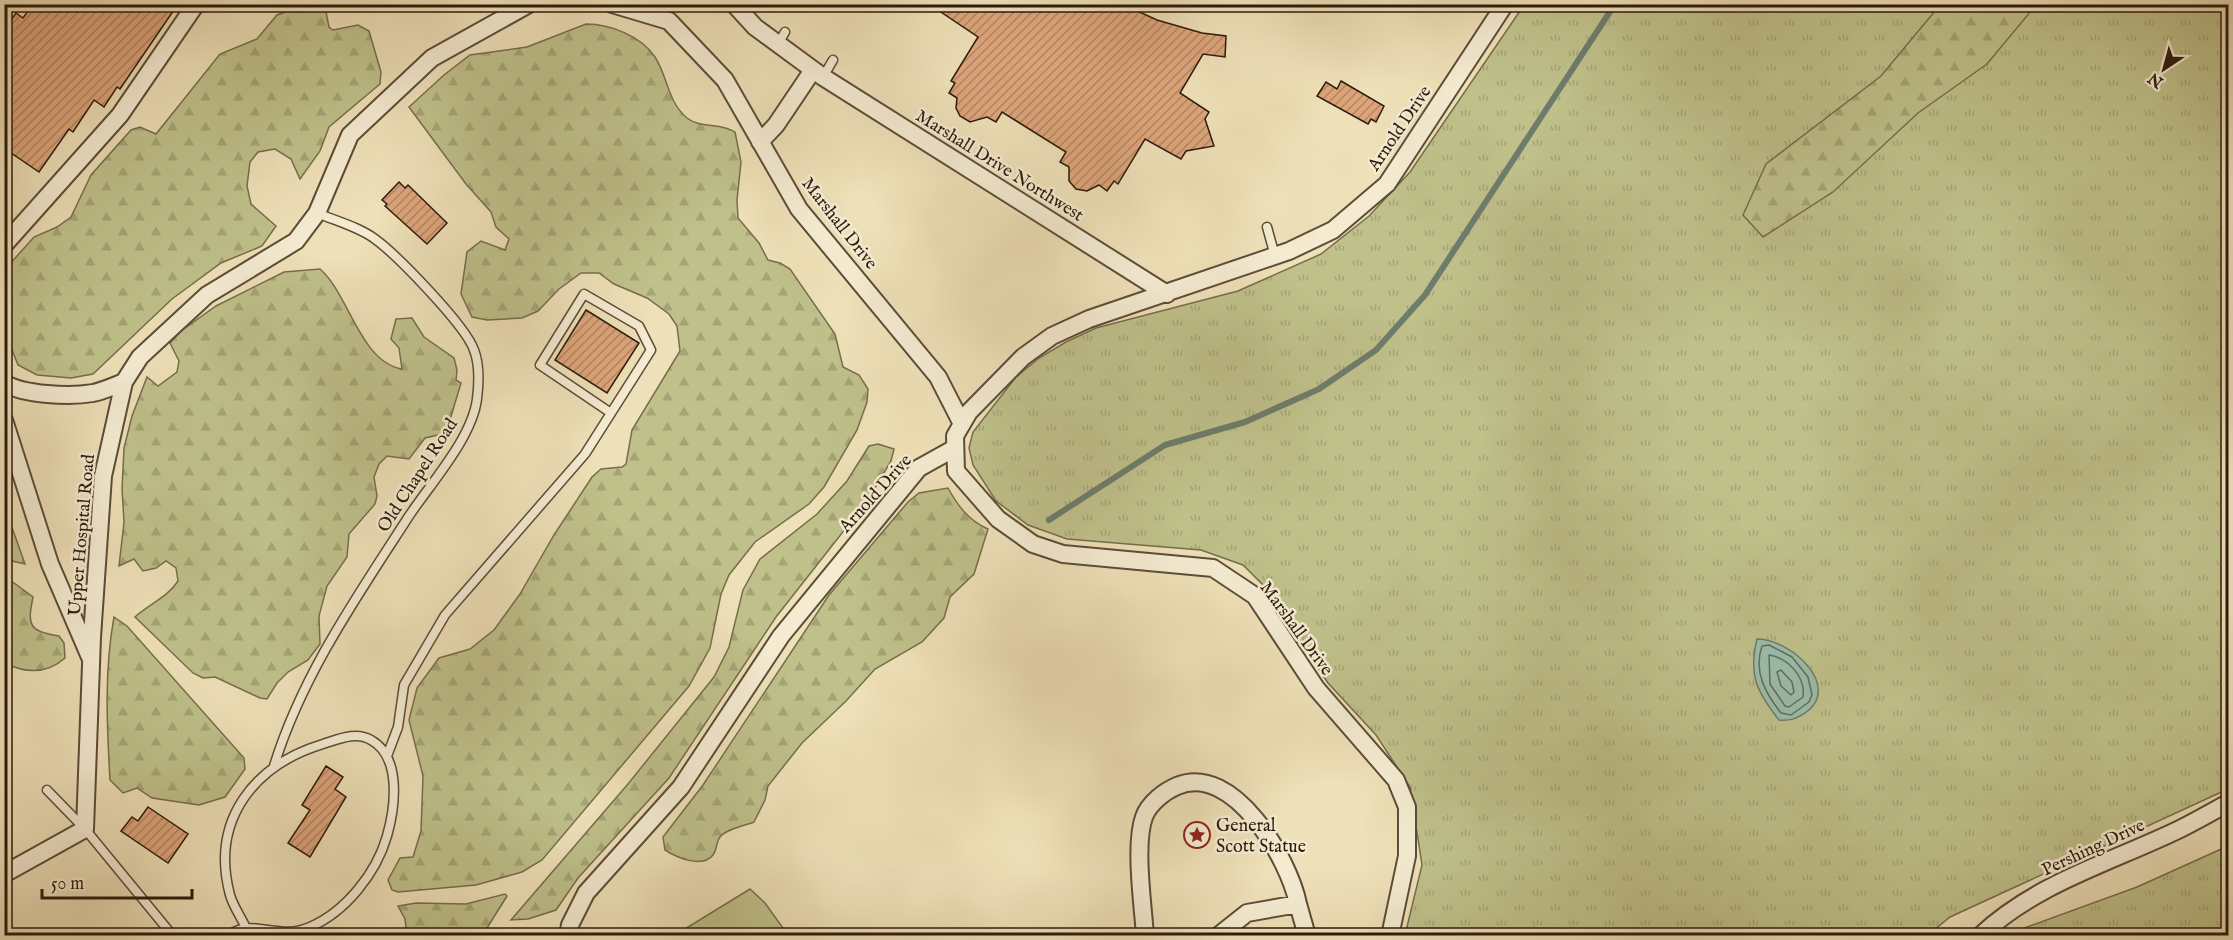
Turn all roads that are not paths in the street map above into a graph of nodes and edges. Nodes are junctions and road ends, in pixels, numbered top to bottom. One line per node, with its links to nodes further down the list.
1 (196, 4): 11 (street)
2 (529, 4): 9 (street, Upper Hospital Road)
3 (612, 4): 8 (street)
4 (734, 4): 7 (street)
5 (1505, 4): 12 (street, Arnold Drive)
6 (832, 60): 7 (lane)
7 (818, 73): 8 (street); 13 (street, Marshall Drive Northwest)
8 (760, 142): 18 (street, Marshall Drive)
9 (317, 213): 14 (street, Upper Hospital Road); 22 (lane, Old Chapel Road)
10 (1267, 227): 12 (lane)
11 (4, 245)
12 (1275, 256): 13 (street, Arnold Drive)
13 (1167, 294): 18 (street, Arnold Drive)
14 (124, 382): 15 (street); 20 (street, Upper Hospital Road)
15 (4, 383)
16 (611, 413): 16 (lane); 21 (lane)
17 (4, 420): 20 (street)
18 (962, 424): 19 (street, Arnold Drive)
19 (955, 448): 31 (street, Arnold Drive); 35 (street, Marshall Drive)
20 (92, 663): 25 (street, Upper Hospital Road)
21 (387, 756): 22 (lane); 28 (lane)
22 (274, 766): 28 (lane)
23 (47, 790): 25 (lane)
24 (2229, 803): 36 (street, Pershing Drive)
25 (85, 828): 26 (street); 29 (lane)
26 (4, 874)
27 (1298, 904): 32 (street); 33 (street); 34 (street)
28 (246, 928): 30 (lane)
29 (173, 936)
30 (226, 936)
31 (568, 936)
32 (1145, 936)
33 (1218, 936)
34 (1307, 936)
35 (1390, 936)
36 (1980, 936)

